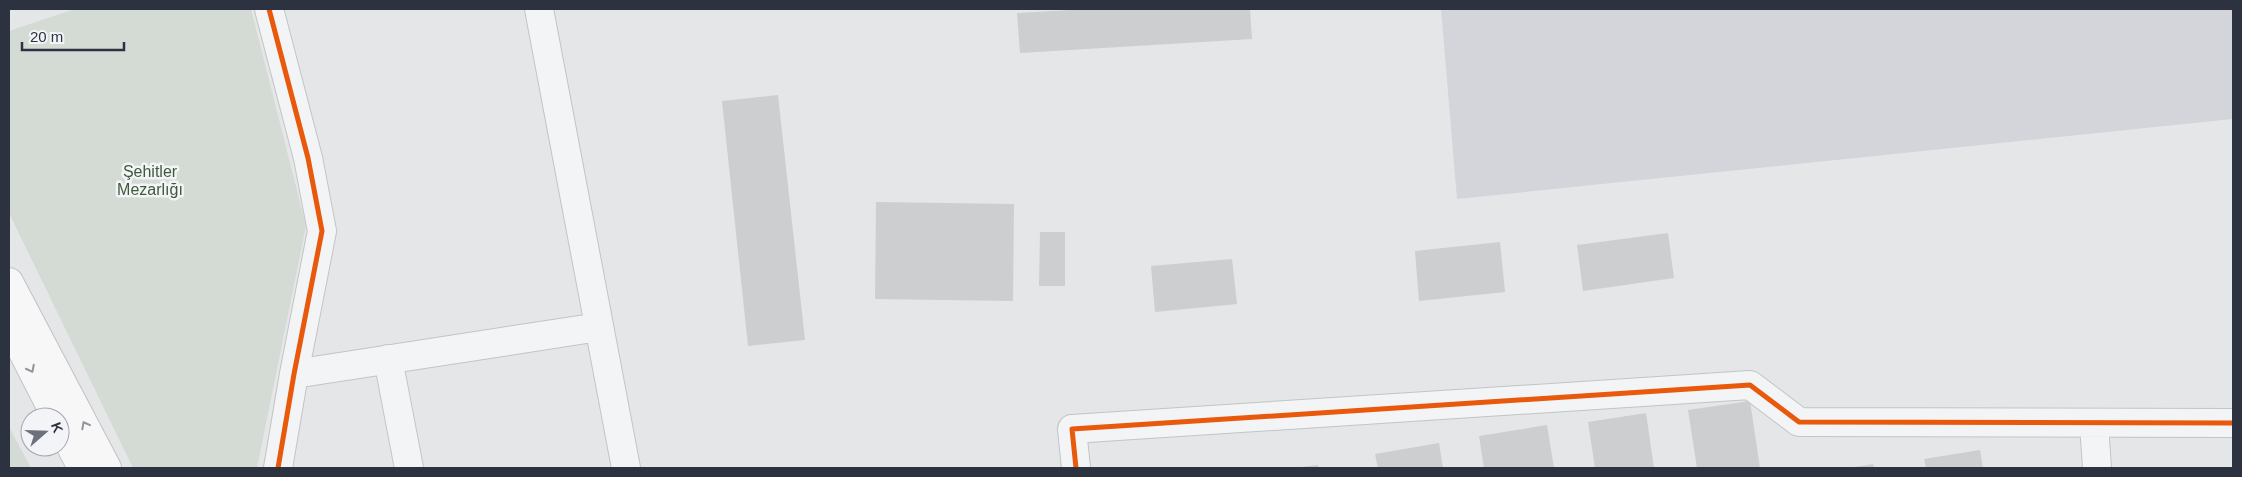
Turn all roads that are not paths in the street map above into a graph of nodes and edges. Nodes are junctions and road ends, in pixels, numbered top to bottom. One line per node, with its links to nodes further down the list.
1 (269, 9): 7 (street)
2 (538, 9): 5 (street)
3 (9, 282): 13 (main road, one-way to 3)
4 (9, 326): 8 (main road, one-way to 8)
5 (599, 328): 6 (street); 16 (street)
6 (388, 360): 7 (street); 15 (street)
7 (294, 374): 14 (street)
8 (51, 407)
9 (2233, 423): 10 (street)
10 (2094, 424): 17 (street); 18 (street)
11 (70, 445): 12 (main road)
12 (82, 468)
13 (107, 468)
14 (278, 468)
15 (408, 468)
16 (626, 468)
17 (1076, 468)
18 (2096, 468)

